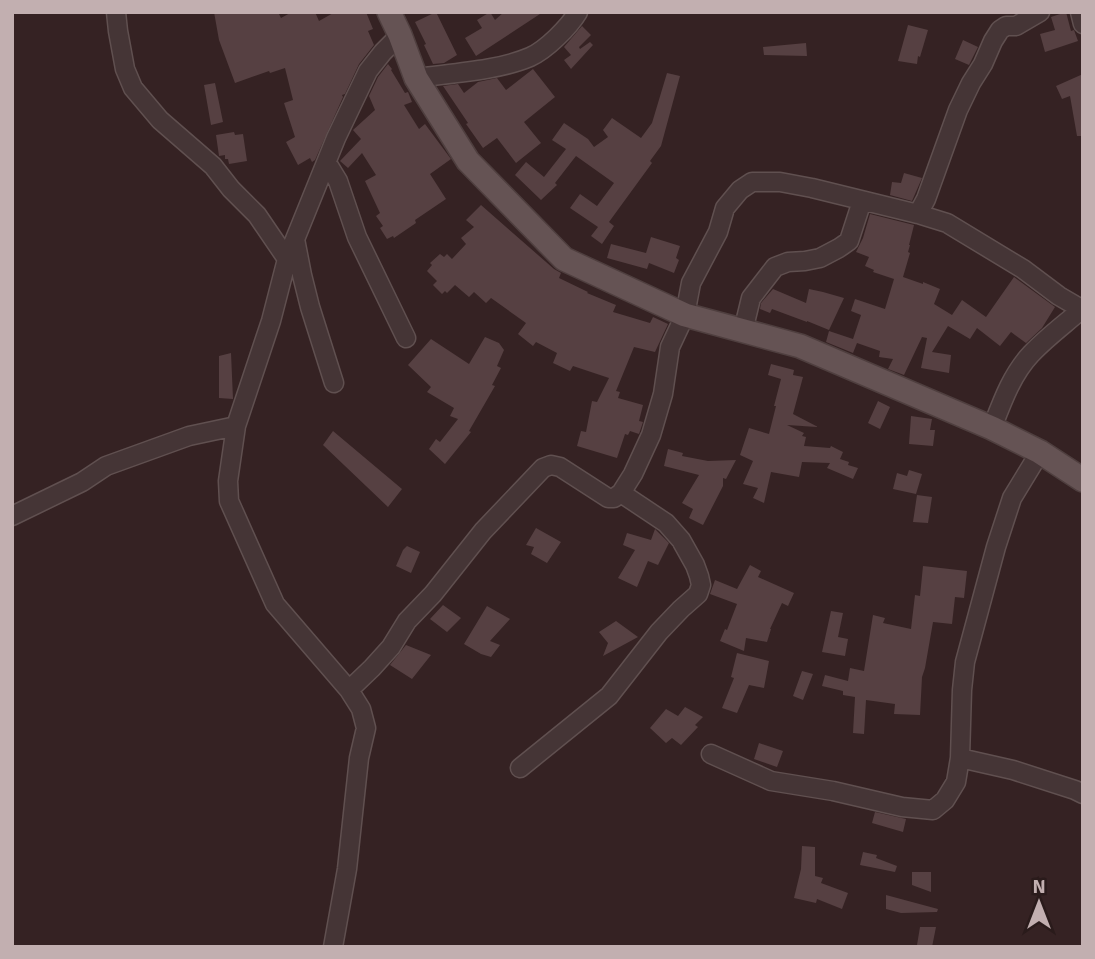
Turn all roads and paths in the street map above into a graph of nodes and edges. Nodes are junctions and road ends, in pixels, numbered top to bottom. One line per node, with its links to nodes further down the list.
1 (116, 12): 13 (street)
2 (389, 12): 7 (main road)
3 (578, 12): 8 (street)
4 (1040, 12): 11 (street)
5 (1080, 12): 6 (street)
6 (1083, 24)
7 (400, 35): 8 (main road); 9 (street)
8 (416, 78): 15 (main road)
9 (327, 163): 12 (street); 17 (street)
10 (862, 201): 11 (street); 15 (street); 16 (street)
11 (918, 214): 14 (street)
12 (295, 239): 13 (street); 18 (street)
13 (287, 259): 19 (street)
14 (1082, 310): 20 (street)
15 (685, 315): 16 (main road); 23 (street)
16 (743, 331): 20 (main road)
17 (406, 338)
18 (334, 383)
19 (236, 426): 24 (street); 25 (street)
20 (992, 428): 21 (main road)
21 (1040, 452): 22 (main road); 27 (street)
22 (1083, 480)
23 (621, 493): 25 (street); 28 (street)
24 (12, 516)
25 (349, 690): 30 (street)
26 (711, 754): 27 (street)
27 (961, 758): 29 (street)
28 (520, 768)
29 (1083, 794)
30 (333, 947)

